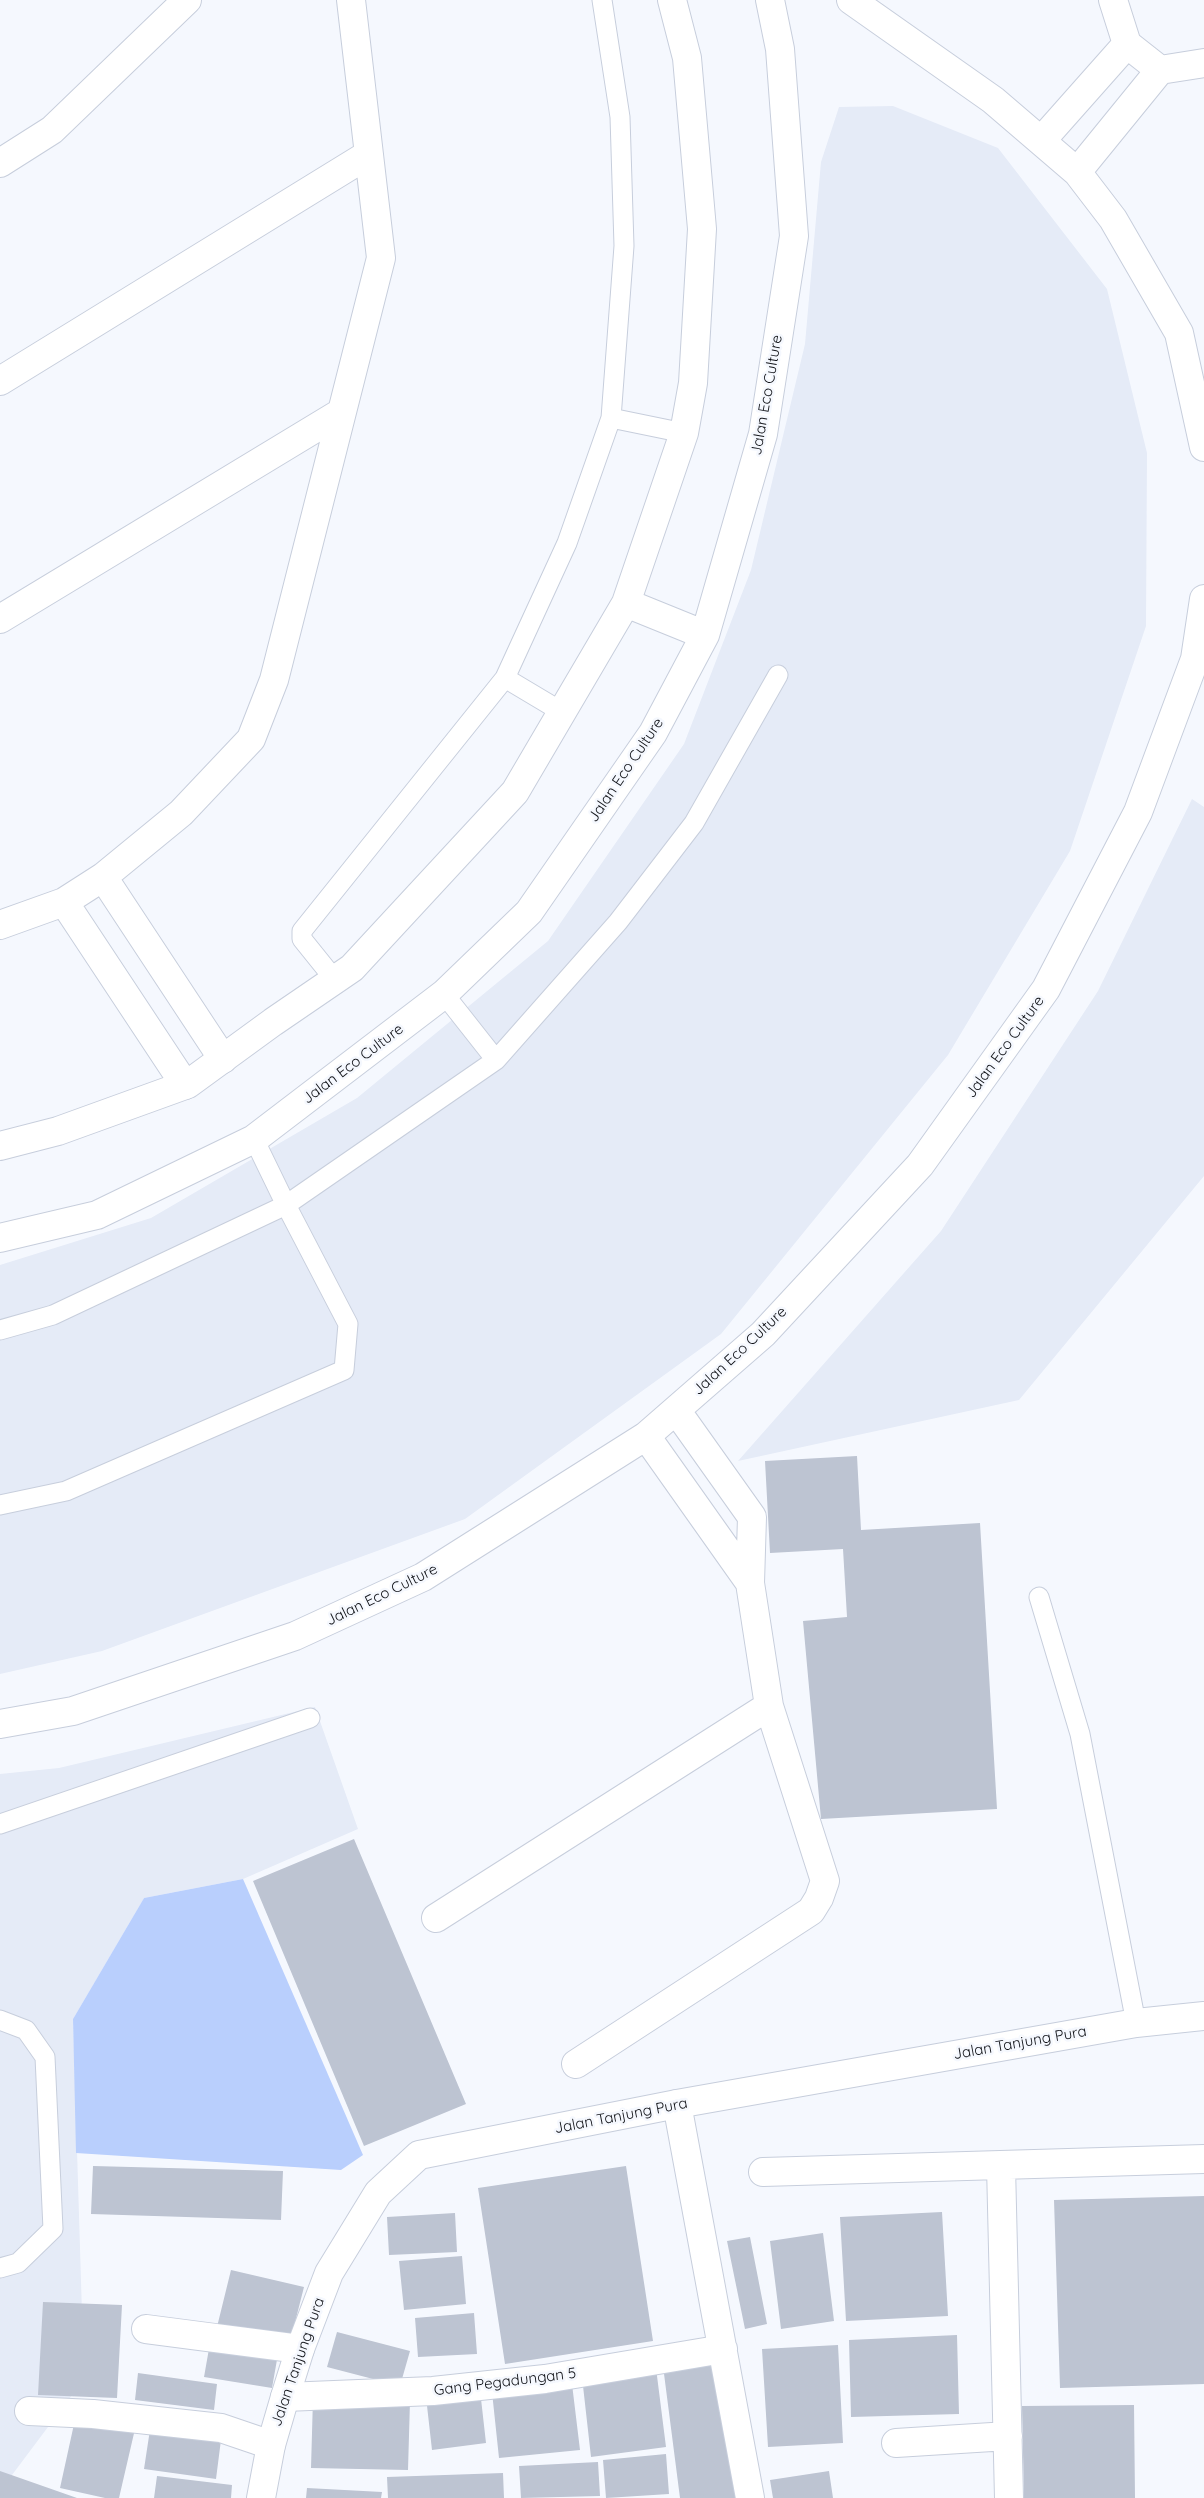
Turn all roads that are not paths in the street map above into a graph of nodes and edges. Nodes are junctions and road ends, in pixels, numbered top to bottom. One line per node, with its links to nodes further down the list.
1 (187, 0): 13 (street)
2 (351, 0): 12 (street)
3 (602, 0): 17 (lane)
4 (672, 0): 18 (street)
5 (770, 0): 23 (street, Jalan Eco Culture)
6 (851, 0): 11 (street)
7 (1113, 0): 8 (street)
8 (1127, 44): 10 (street); 11 (street)
9 (1204, 64): 10 (street)
10 (1160, 70): 14 (street)
11 (1041, 141): 14 (street)
12 (368, 154): 15 (street); 16 (street)
13 (0, 163)
14 (1077, 172): 19 (street)
15 (0, 381)
16 (342, 412): 22 (street); 27 (street)
17 (611, 418): 18 (lane); 25 (lane)
18 (684, 433): 21 (street)
19 (1204, 448)
20 (1204, 598): 40 (street, Jalan Eco Culture)
21 (626, 603): 23 (street); 26 (street)
22 (0, 619)
23 (705, 635): 31 (street, Jalan Eco Culture)
24 (778, 676): 33 (lane)
25 (505, 678): 26 (lane); 30 (lane)
26 (562, 712): 30 (street)
27 (103, 877): 28 (street); 32 (street)
28 (64, 902): 29 (street); 34 (street)
29 (0, 925)
30 (336, 980): 32 (street)
31 (444, 994): 33 (lane); 35 (street, Jalan Eco Culture)
32 (223, 1059): 34 (street)
33 (496, 1060): 37 (lane)
34 (185, 1085): 36 (street)
35 (254, 1140): 37 (lane); 38 (street, Jalan Eco Culture)
36 (0, 1146)
37 (286, 1206): 39 (lane); 42 (lane)
38 (0, 1238)
39 (0, 1330)
40 (676, 1410): 41 (street, Jalan Eco Culture); 43 (street)
41 (646, 1436): 43 (street); 47 (street, Jalan Eco Culture)
42 (0, 1504)
43 (750, 1583): 45 (street)
44 (1039, 1596): 52 (lane)
45 (769, 1706): 49 (street); 53 (street)
46 (310, 1718): 48 (lane)
47 (0, 1724)
48 (0, 1824)
49 (436, 1918)
50 (1204, 2016): 52 (street, Jalan Tanjung Pura)
51 (0, 2020): 58 (lane)
52 (1136, 2023): 54 (street, Jalan Tanjung Pura)
53 (576, 2064)
54 (677, 2104): 60 (street, Jalan Tanjung Pura); 61 (street)
55 (1204, 2160): 56 (street)
56 (1002, 2166): 57 (street); 64 (street)
57 (763, 2172)
58 (0, 2268)
59 (146, 2329): 60 (street)
60 (300, 2348): 62 (street, Jalan Tanjung Pura)
61 (723, 2349): 62 (street, Gang Pegadungan 5); 68 (street)
62 (285, 2397): 66 (street, Jalan Tanjung Pura)
63 (29, 2411): 66 (street)
64 (1008, 2436): 65 (street); 69 (street)
65 (896, 2443)
66 (271, 2445): 67 (street, Jalan Tanjung Pura)
67 (261, 2498)
68 (750, 2498)
69 (1009, 2498)

